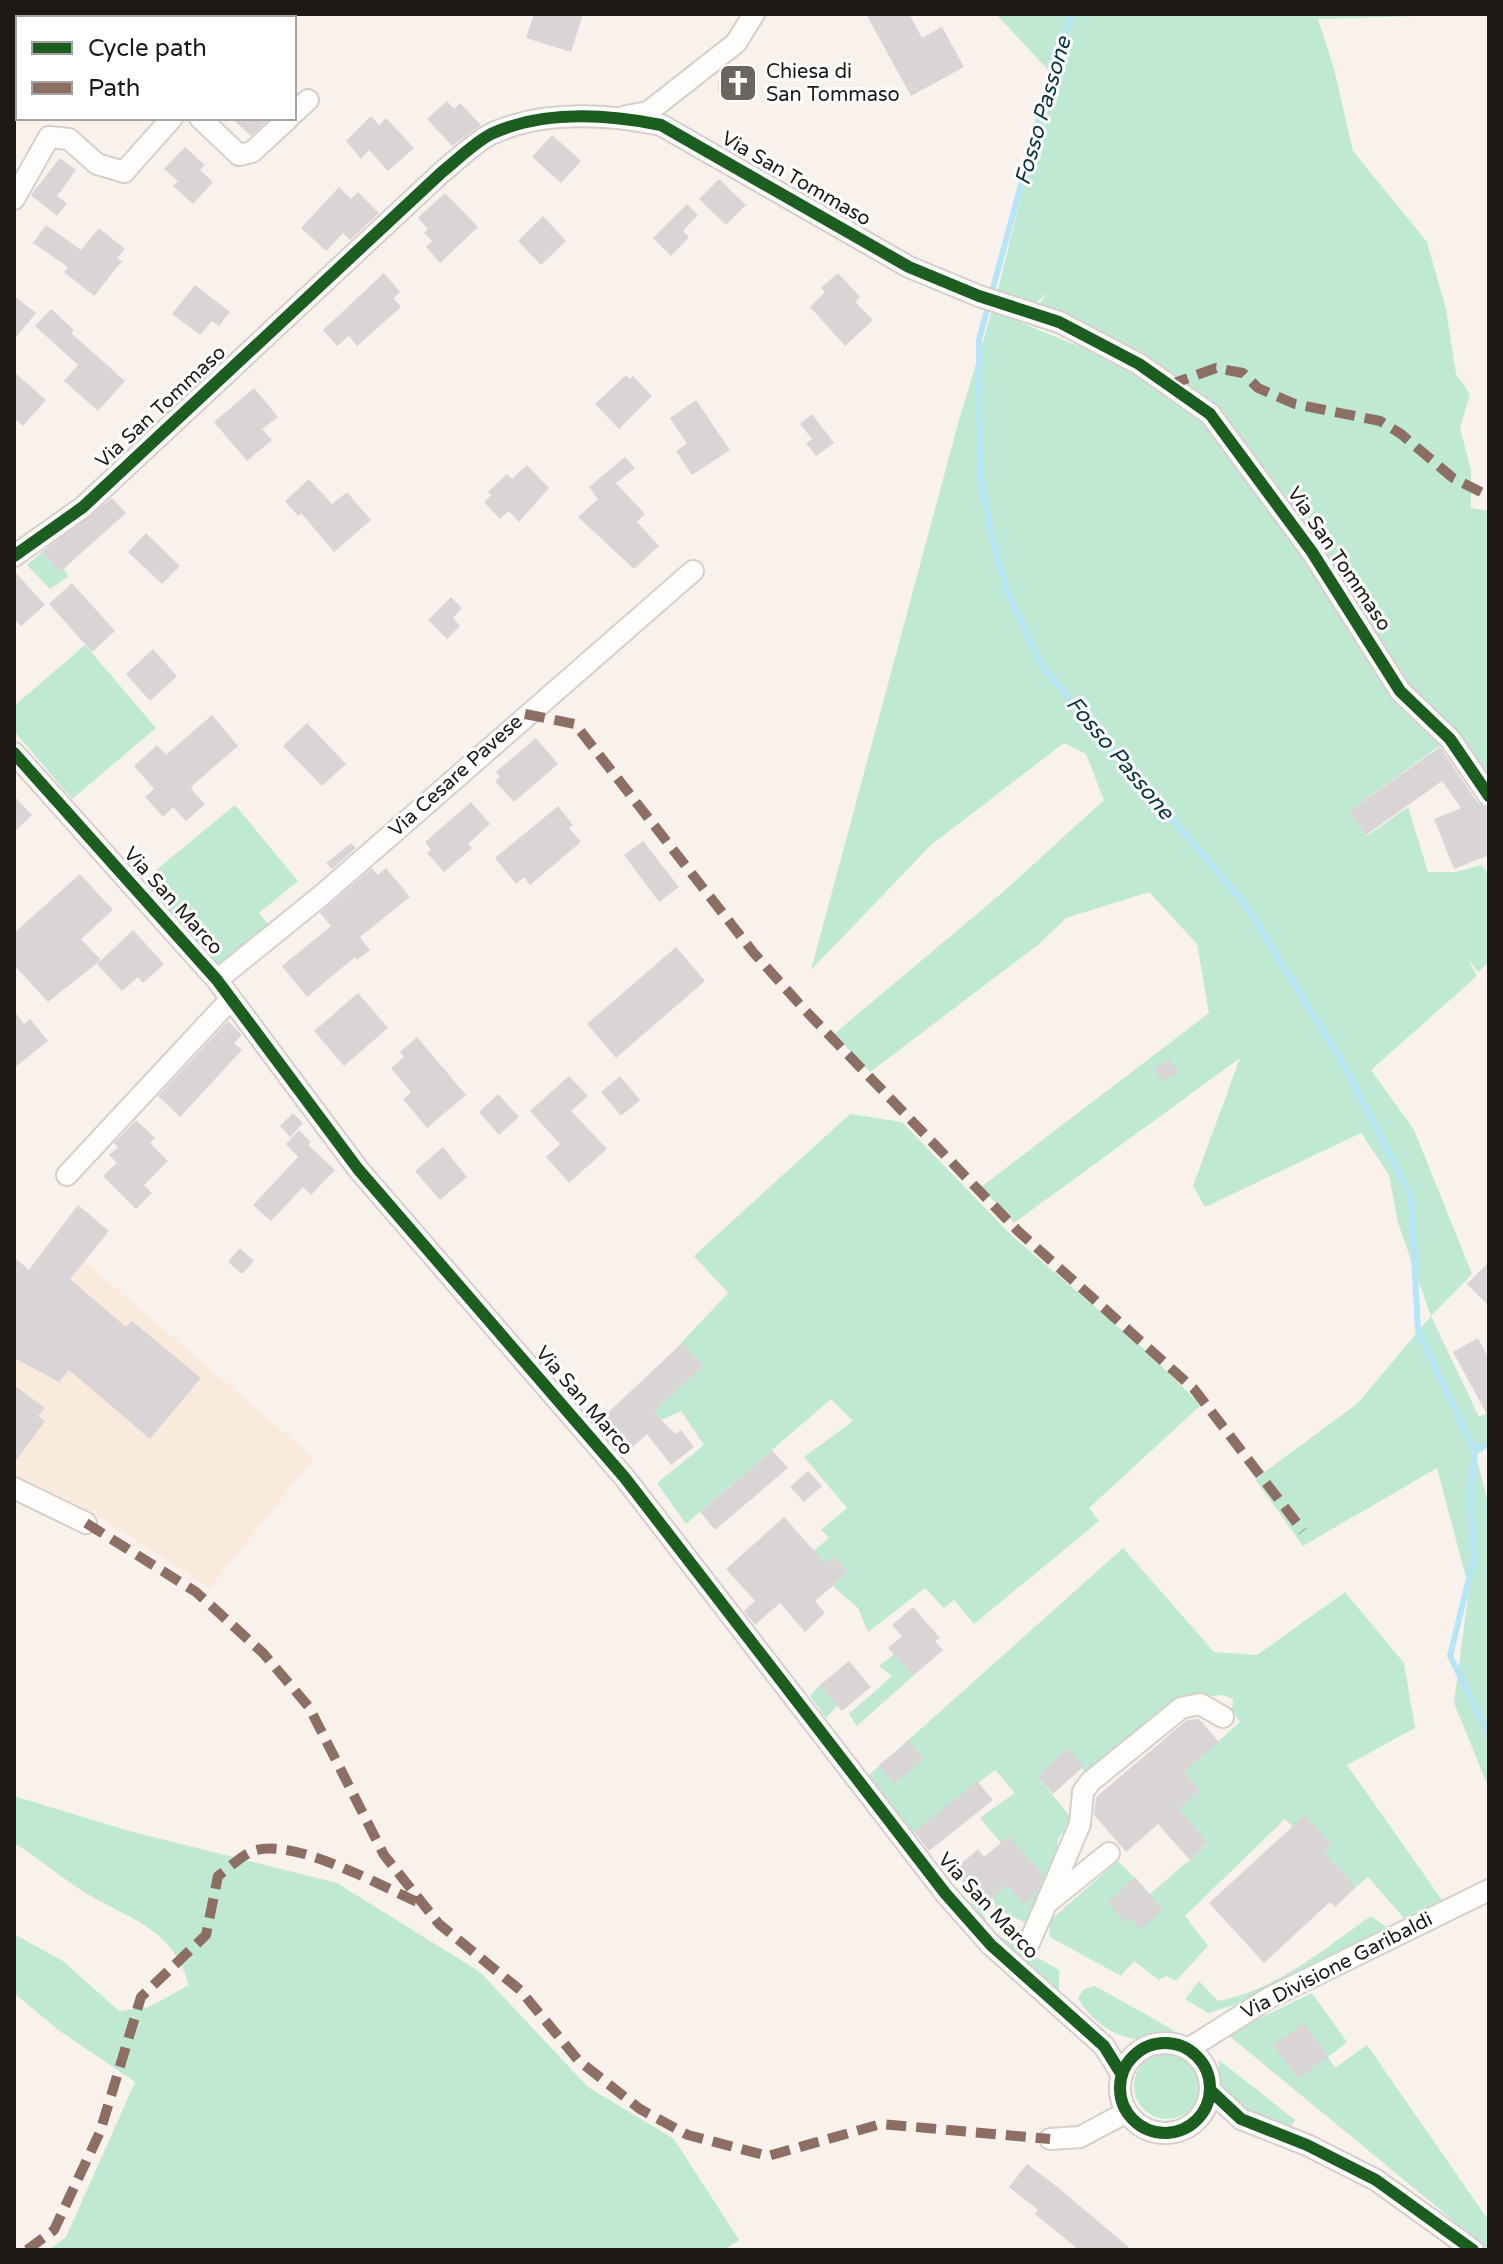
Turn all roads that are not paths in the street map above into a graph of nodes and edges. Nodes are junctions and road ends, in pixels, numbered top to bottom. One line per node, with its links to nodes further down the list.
1 (754, 14): 2 (street)
2 (622, 117): 7 (street, Via San Tommaso); 10 (street, Via San Tommaso)
3 (170, 120): 6 (street)
4 (202, 120): 5 (street)
5 (287, 120)
6 (14, 199)
7 (14, 556)
8 (693, 571): 11 (street, Via Cesare Pavese)
9 (14, 753): 11 (street, Via San Marco)
10 (1489, 796)
11 (217, 980): 12 (street, Via San Marco)
12 (230, 1000): 13 (street); 21 (street, Via San Marco)
13 (67, 1175)
14 (14, 1488): 15 (street)
15 (86, 1523)
16 (1223, 1717): 19 (street)
17 (1109, 1853): 19 (street)
18 (1489, 1890): 23 (street, Via Divisione Garibaldi)
19 (1046, 1904): 20 (street)
20 (1029, 1943)
21 (1067, 2010): 22 (street, Via San Marco); 24 (street, Via San Marco)
22 (1147, 2046): 23 (street); 24 (street)
23 (1188, 2049): 25 (street)
24 (1122, 2075): 26 (street)
25 (1210, 2090): 27 (street); 28 (street)
26 (1127, 2112): 28 (street); 29 (street)
27 (1241, 2119): 28 (street); 30 (street)
28 (1195, 2122)
29 (1050, 2139)
30 (1473, 2250)

